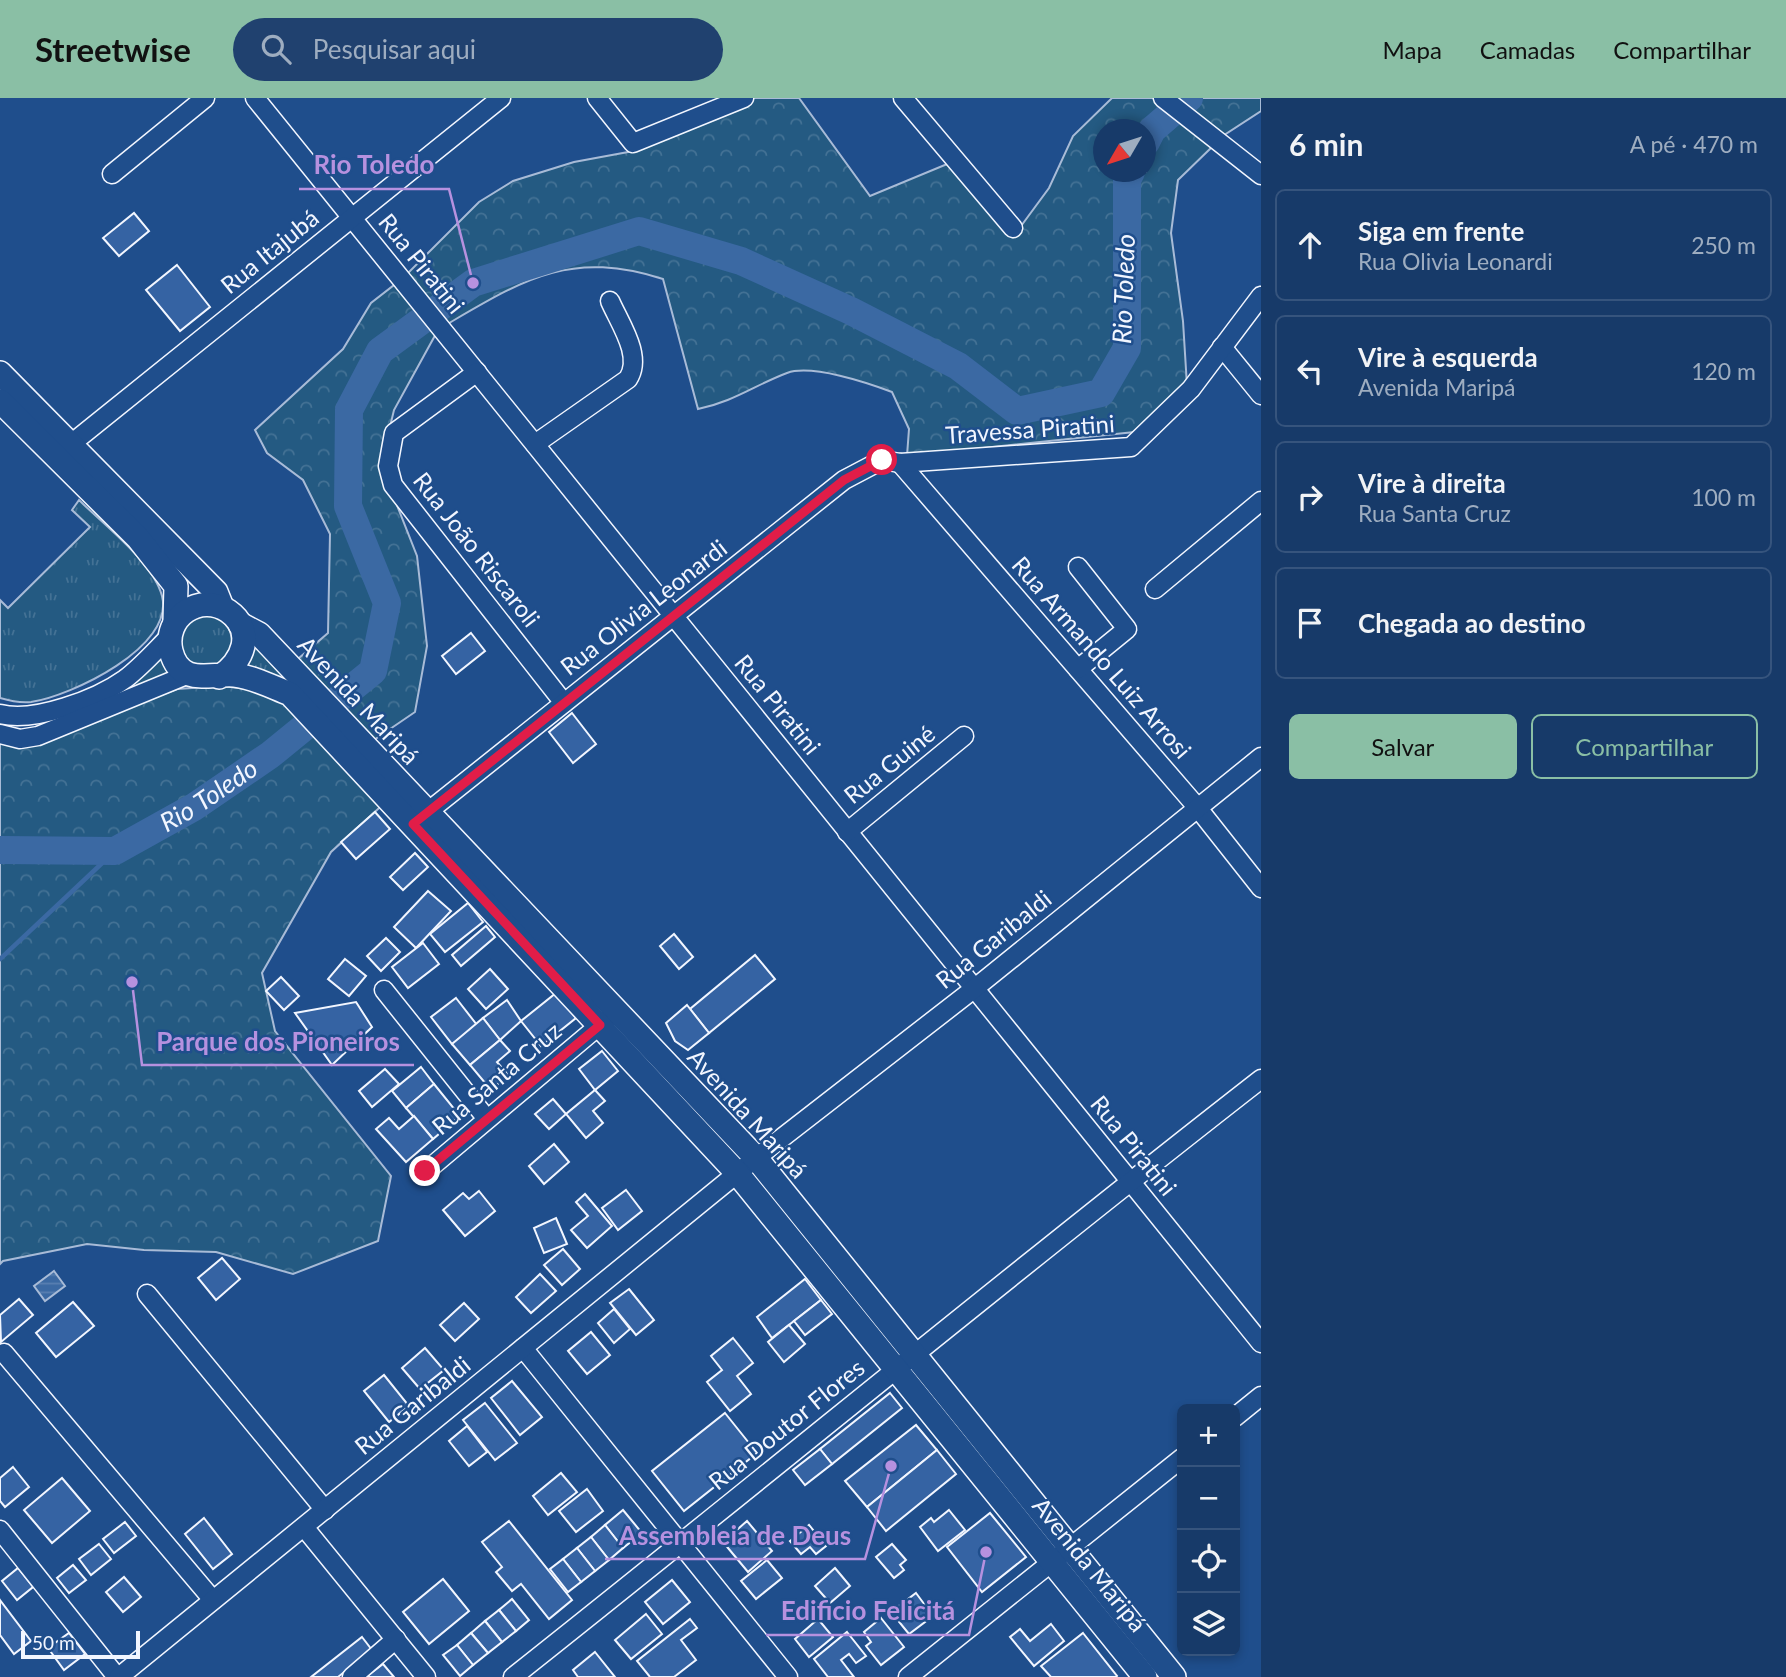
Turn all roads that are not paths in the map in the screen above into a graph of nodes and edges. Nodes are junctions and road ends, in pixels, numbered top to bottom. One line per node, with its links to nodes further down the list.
1 (205, 98): 8 (street)
2 (255, 98): 10 (street, Rua Piratini)
3 (501, 98): 10 (street, Rua Itajubá)
4 (597, 98): 5 (street)
5 (744, 98)
6 (903, 98): 11 (street)
7 (1163, 98): 9 (street)
8 (112, 174)
9 (1261, 175)
10 (352, 218): 15 (street, Rua Piratini); 19 (street, Rua Itajubá)
11 (1013, 228)
12 (1261, 296): 14 (street, Travessa Piratini)
13 (610, 301): 20 (street)
14 (1222, 347): 17 (street); 21 (street, Travessa Piratini)
15 (477, 372): 20 (street, Rua Piratini); 33 (street, Rua João Riscaroli)
16 (0, 373): 19 (main road)
17 (1261, 395)
18 (0, 401): 28 (main road)
19 (71, 444): 25 (main road)
20 (535, 444): 26 (street, Rua Piratini)
21 (900, 463): 26 (street, Rua Olivia Leonardi); 29 (street, Rua Armando Luiz Arrosi)
22 (1261, 501): 24 (street)
23 (1078, 567): 29 (street)
24 (1155, 589)
25 (222, 607): 27 (main road); 28 (main road)
26 (673, 615): 33 (street, Rua Olivia Leonardi); 40 (street, Rua Piratini)
27 (240, 624): 31 (main road); 32 (main road, Avenida Maripá)
28 (172, 629): 30 (main road); 34 (street)
29 (1078, 669): 38 (street, Rua Armando Luiz Arrosi)
30 (189, 674): 31 (main road); 35 (street)
31 (219, 677): 32 (main road, Avenida Maripá)
32 (298, 689): 39 (main road, Avenida Maripá)
33 (564, 702): 39 (street, Rua Olivia Leonardi)
34 (0, 714)
35 (0, 734)
36 (964, 736): 40 (street, Rua Guiné)
37 (1261, 757): 38 (street, Rua Garibaldi)
38 (1197, 807): 41 (street, Rua Armando Luiz Arrosi); 42 (street, Rua Garibaldi)
39 (420, 818): 44 (main road, Avenida Maripá)
40 (847, 832): 42 (street, Rua Piratini)
41 (1261, 888)
42 (975, 988): 47 (street, Rua Garibaldi); 50 (street, Rua Piratini)
43 (384, 990): 46 (street)
44 (608, 1018): 46 (street, Rua Santa Cruz); 47 (main road, Avenida Maripá); 49 (main road, Avenida Maripá)
45 (1261, 1079): 50 (street, Rua Doutor Flores)
46 (488, 1119): 48 (street, Rua Santa Cruz)
47 (756, 1158): 49 (street, Rua Garibaldi); 55 (main road, Avenida Maripá)
48 (425, 1171)
49 (737, 1173): 53 (street, Rua Garibaldi); 55 (main road, Avenida Maripá)
50 (1130, 1181): 52 (street, Rua Piratini); 55 (street, Rua Doutor Flores)
51 (147, 1294): 59 (street)
52 (1261, 1343)
53 (523, 1348): 59 (street, Rua Garibaldi); 62 (street)
54 (4, 1353): 64 (street)
55 (904, 1361): 62 (street, Rua Doutor Flores); 63 (main road, Avenida Maripá)
56 (1261, 1396): 57 (street)
57 (1240, 1413)
58 (1177, 1462): 63 (street)
59 (325, 1510): 60 (street, Rua Garibaldi)
60 (304, 1527): 64 (street, Rua Garibaldi); 65 (street)
61 (0, 1530): 66 (street)
62 (681, 1544): 69 (street, Rua Doutor Flores); 70 (street)
63 (1061, 1554): 71 (street); 72 (main road, Avenida Maripá); 73 (main road, Avenida Maripá)
64 (213, 1600): 66 (street, Rua Garibaldi)
65 (396, 1639): 67 (street); 68 (street)
66 (118, 1677)
67 (352, 1677)
68 (426, 1677)
69 (513, 1677)
70 (788, 1677)
71 (908, 1677)
72 (1145, 1677)
73 (1174, 1677)

